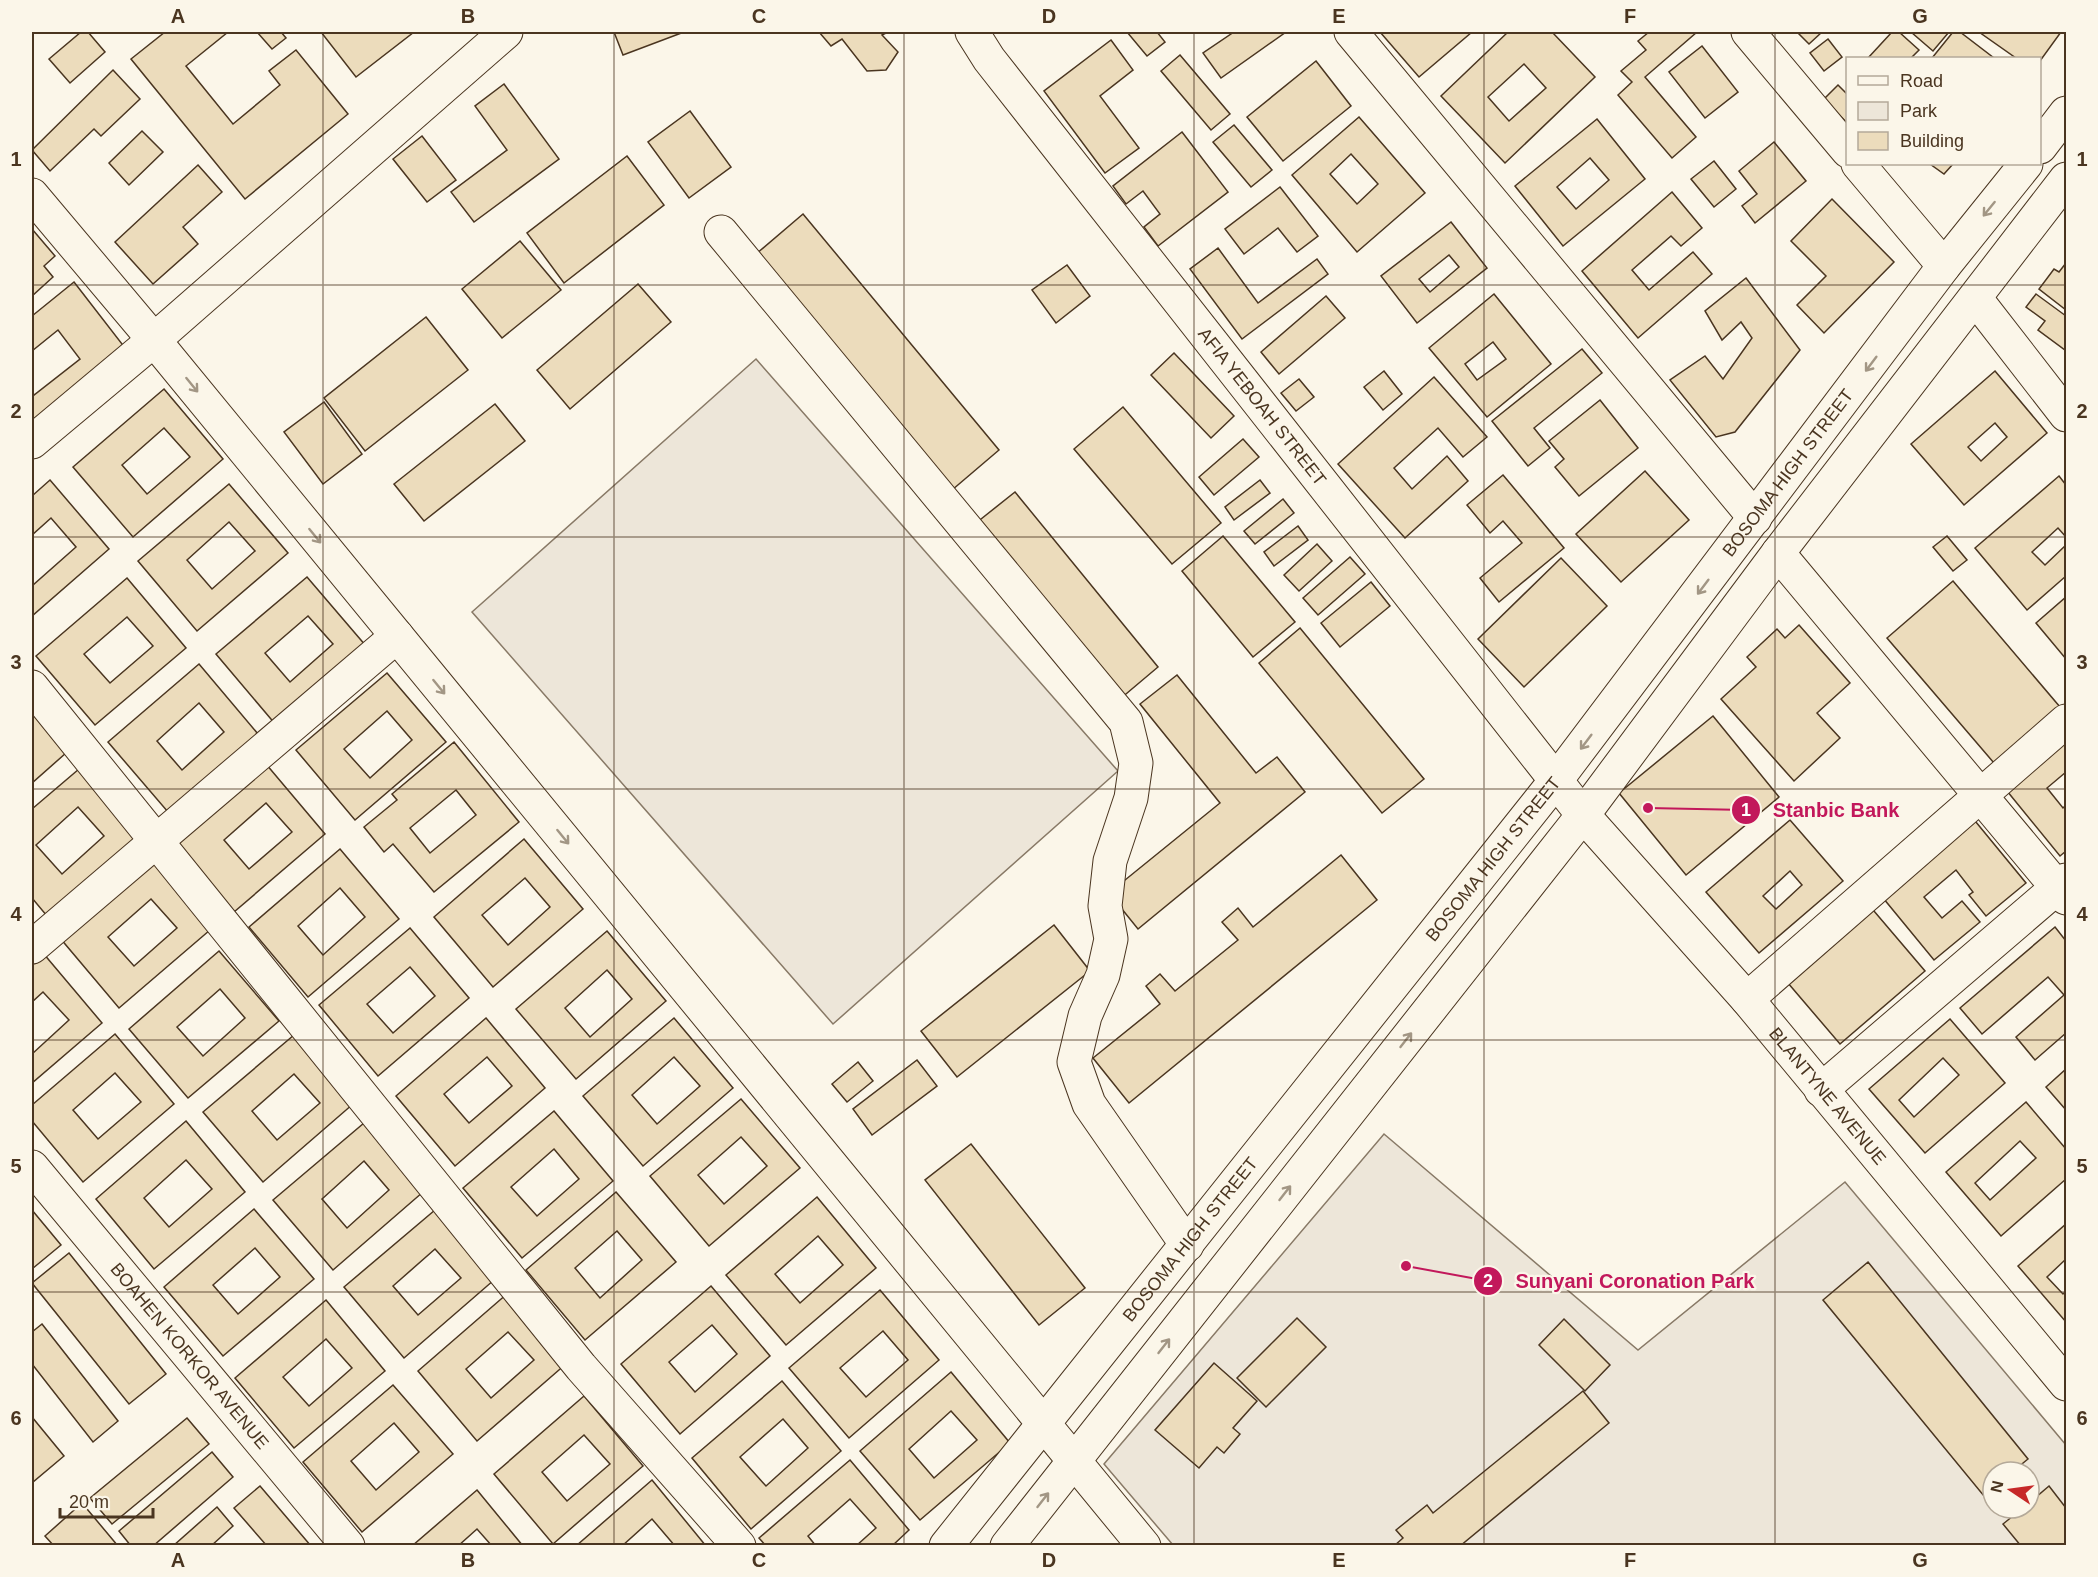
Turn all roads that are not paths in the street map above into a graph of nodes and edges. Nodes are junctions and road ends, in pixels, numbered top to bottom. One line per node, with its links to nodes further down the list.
1 (506, 32): 15 (street)
2 (972, 32): 23 (street, AFIA YEBOAH STREET)
3 (1351, 32): 18 (street)
4 (1748, 32): 7 (street)
5 (2067, 113): 6 (street)
6 (2041, 146)
7 (1846, 148)
8 (1859, 165): 13 (street)
9 (2025, 165): 13 (street, BOSOMA HIGH STREET, one-way to 13)
10 (2067, 179): 14 (street)
11 (32, 195): 15 (street)
12 (721, 232): 32 (street)
13 (1944, 266): 18 (street, BOSOMA HIGH STREET, one-way to 18)
14 (1976, 299): 16 (street); 19 (street)
15 (154, 340): 17 (street); 20 (street, one-way to 20)
16 (2067, 415)
17 (32, 442)
18 (1755, 518): 23 (street, BOSOMA HIGH STREET, one-way to 23)
19 (1778, 553): 24 (street); 25 (street)
20 (397, 636): 26 (street); 34 (street, one-way to 34)
21 (32, 687): 26 (street)
22 (2067, 721): 24 (street)
23 (1557, 779): 25 (street, AFIA YEBOAH STREET); 32 (street, BOSOMA HIGH STREET)
24 (1981, 796): 27 (street); 29 (street)
25 (1583, 815): 29 (street, BLANTYNE AVENUE); 35 (street, one-way to 25)
26 (156, 842): 28 (street); 37 (street)
27 (2064, 888): 30 (street)
28 (32, 947)
29 (1747, 999): 30 (street, BLANTYNE AVENUE)
30 (1821, 1090): 33 (street, BLANTYNE AVENUE)
31 (32, 1167): 36 (street, BOAHEN KORKOR AVENUE)
32 (1187, 1245): 34 (street, BOSOMA HIGH STREET)
33 (2067, 1384)
34 (1044, 1425): 35 (street); 38 (street, BOSOMA HIGH STREET)
35 (1074, 1461): 39 (street, one-way to 35); 40 (street)
36 (348, 1545)
37 (739, 1545)
38 (946, 1545)
39 (1007, 1545)
40 (1144, 1545)

